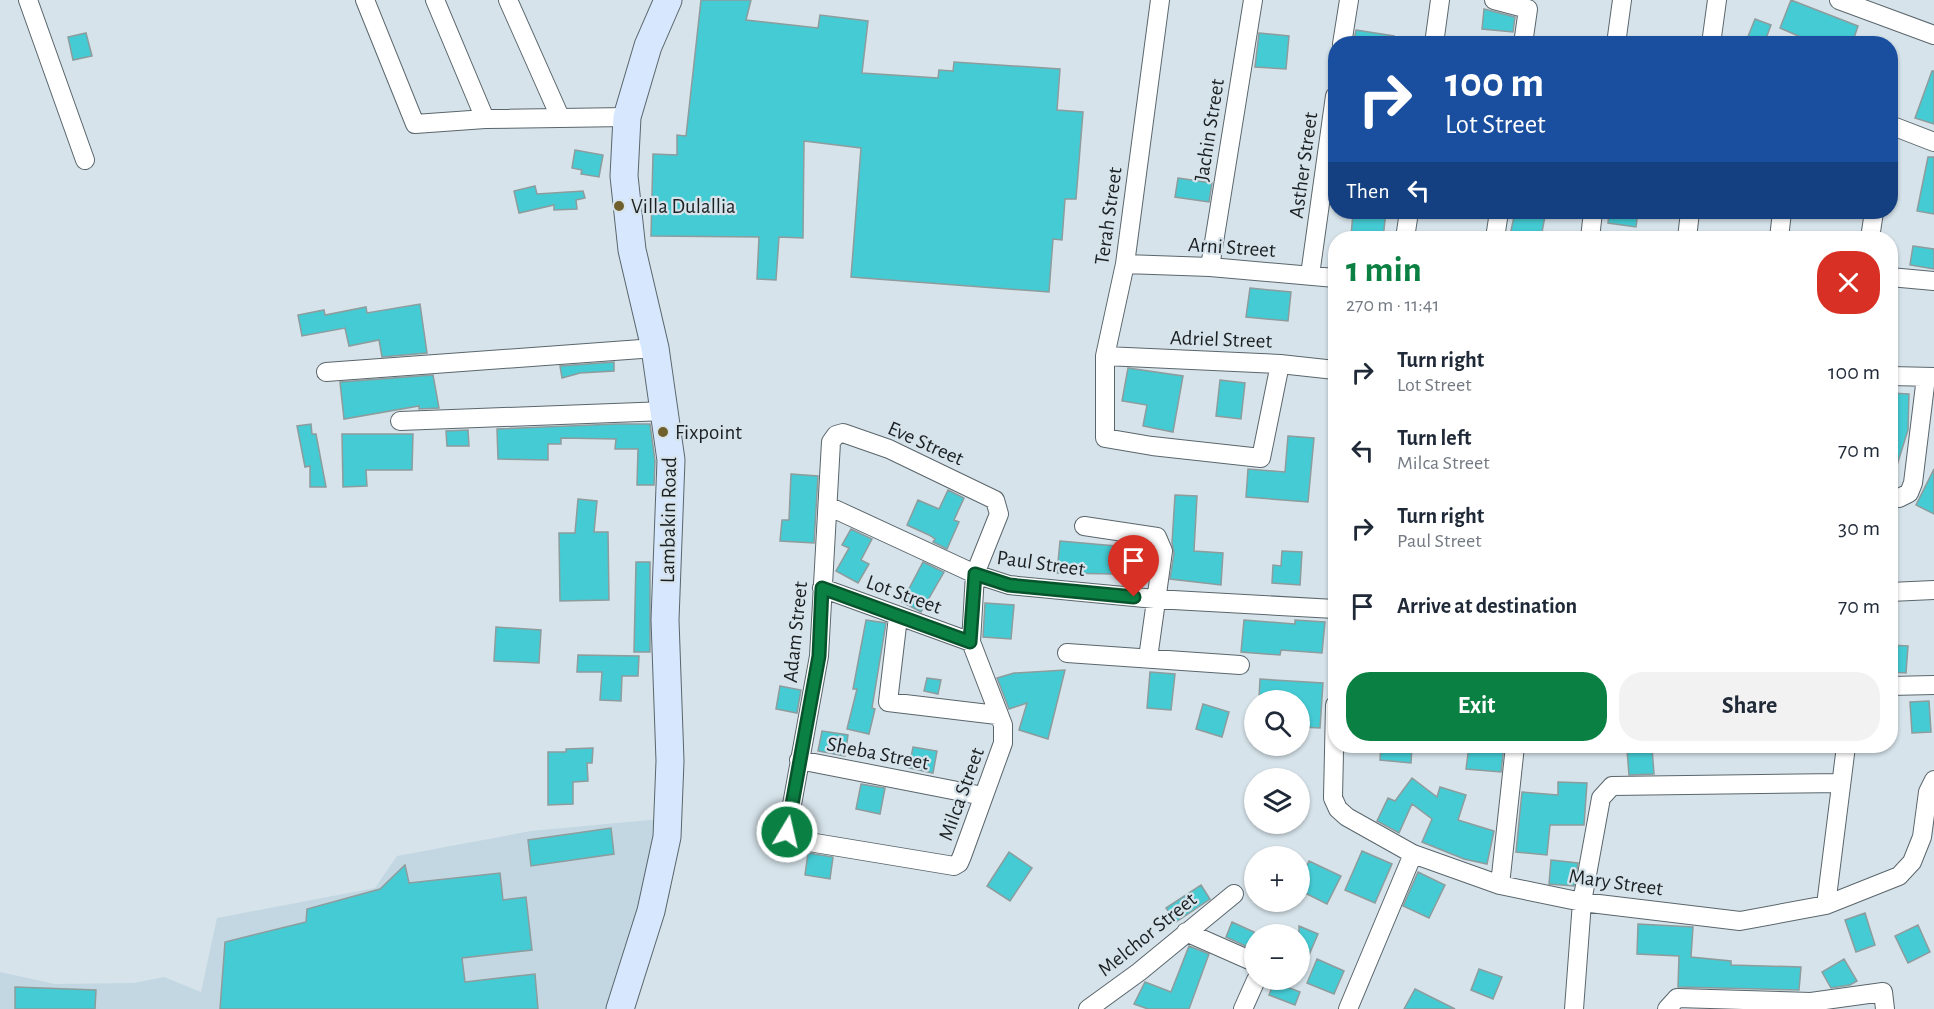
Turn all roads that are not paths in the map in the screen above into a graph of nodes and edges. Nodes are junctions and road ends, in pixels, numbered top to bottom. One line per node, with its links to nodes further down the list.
1 (28, 0): 26 (street)
2 (365, 0): 22 (street)
3 (435, 0): 22 (street)
4 (508, 0): 20 (street)
5 (668, 0): 21 (main road, Lambakin Road)
6 (1160, 0): 27 (street, Terah Street)
7 (1253, 0): 28 (street, Jachin Street)
8 (1348, 0): 15 (street)
9 (1440, 0): 16 (street)
10 (1494, 0): 17 (street)
11 (1622, 0): 18 (street)
12 (1717, 0): 19 (street)
13 (1839, 0): 14 (street)
14 (1934, 35)
15 (1343, 36)
16 (1435, 36)
17 (1524, 36)
18 (1617, 36)
19 (1712, 36)
20 (560, 117): 21 (street); 22 (street)
21 (627, 117): 33 (main road, Lambakin Road)
22 (485, 118)
23 (1898, 128): 24 (street)
24 (1934, 142)
25 (1328, 146): 29 (street, Asther Street)
26 (85, 160)
27 (1125, 264): 28 (street, Arni Street); 34 (street, Terah Street)
28 (1210, 267): 29 (street, Arni Street)
29 (1310, 276): 30 (street, Arni Street)
30 (1328, 277)
31 (1898, 278): 32 (street)
32 (1934, 281)
33 (655, 348): 37 (street); 40 (main road, Lambakin Road)
34 (1105, 356): 35 (street, Adriel Street); 35 (street, Terah Street)
35 (1280, 364): 36 (street, Adriel Street)
36 (1328, 368)
37 (326, 372)
38 (1898, 376): 39 (street)
39 (1930, 377): 43 (street)
40 (666, 411): 41 (street); 78 (main road, Lambakin Road)
41 (400, 421)
42 (836, 435): 44 (street, Eve Street); 45 (street, Adam Street)
43 (1898, 498)
44 (995, 500): 47 (street, Milca Street)
45 (828, 506): 47 (street, Paul Street); 48 (street, Adam Street)
46 (1084, 526): 51 (street)
47 (975, 574): 51 (street, Paul Street); 54 (street, Milca Street)
48 (822, 588): 53 (street, Lot Street); 64 (street, Adam Street)
49 (1934, 590): 50 (street)
50 (1898, 592)
51 (1155, 599): 52 (street, Paul Street); 56 (street)
52 (1328, 609)
53 (898, 617): 54 (street, Lot Street); 60 (street)
54 (970, 642): 60 (street, Milca Street)
55 (1067, 652): 56 (street)
56 (1148, 658): 57 (street)
57 (1240, 665)
58 (1898, 686): 59 (street)
59 (1934, 686)
60 (997, 715): 67 (street, Milca Street)
61 (1334, 753): 68 (street, Mary Street)
62 (1514, 753): 70 (street)
63 (1845, 753): 66 (street)
64 (799, 760): 67 (street, Sheba Street); 69 (street, Adam Street)
65 (1934, 780): 73 (street, Mary Street)
66 (1841, 783): 72 (street); 73 (street)
67 (984, 796): 69 (street, Milca Street)
68 (1413, 854): 70 (street, Mary Street); 81 (street)
69 (960, 863)
70 (1500, 885): 72 (street, Mary Street)
71 (1234, 894): 74 (street, Melchor Street)
72 (1582, 902): 73 (street, Mary Street); 82 (street)
73 (1826, 905)
74 (1186, 932): 75 (street); 79 (street, Melchor Street)
75 (1244, 958)
76 (1252, 990): 80 (street)
77 (1809, 1005): 83 (street); 84 (street)
78 (620, 1009)
79 (1088, 1009)
80 (1243, 1009)
81 (1348, 1009)
82 (1574, 1009)
83 (1668, 1009)
84 (1885, 1009)

